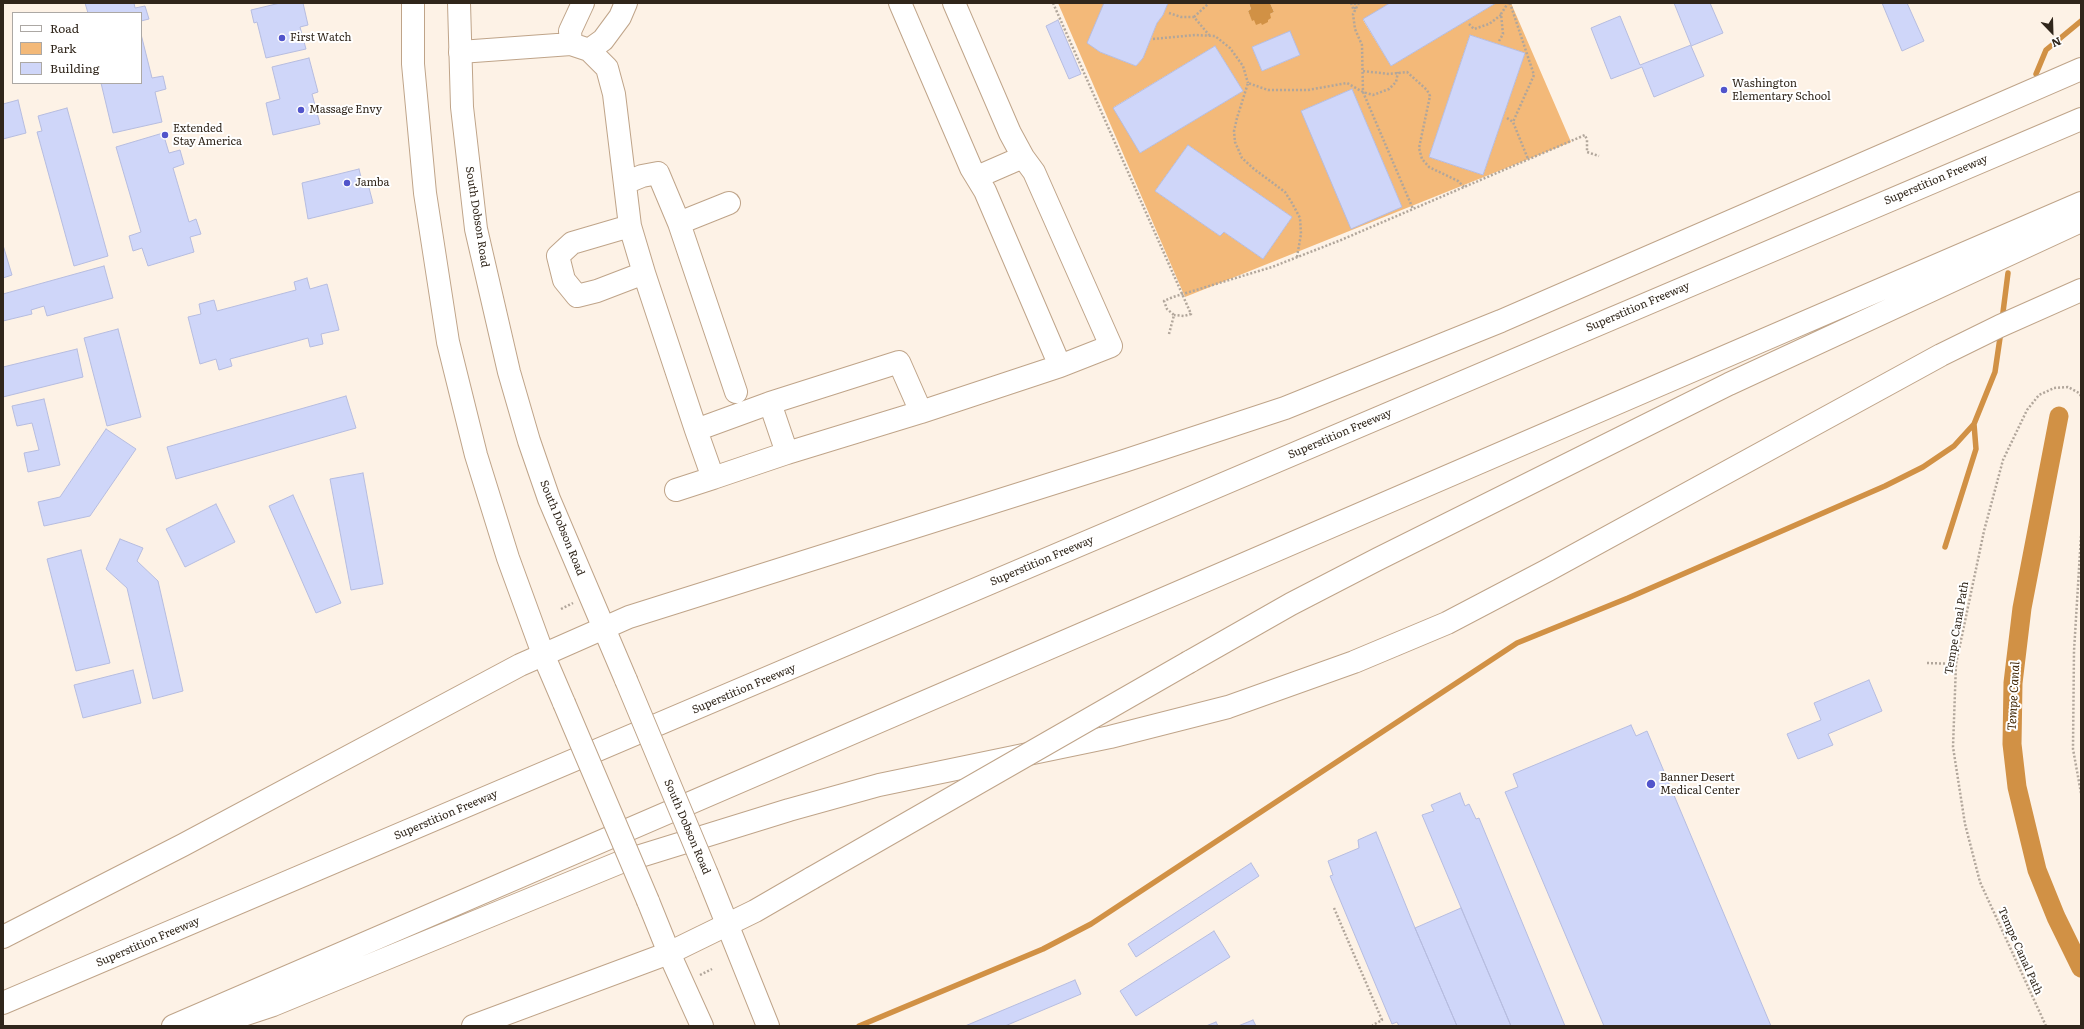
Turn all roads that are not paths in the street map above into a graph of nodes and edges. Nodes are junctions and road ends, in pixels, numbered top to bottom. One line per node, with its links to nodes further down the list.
1 (413, 3): 32 (main road)
2 (459, 3): 8 (main road, South Dobson Road)
3 (583, 3): 7 (main road)
4 (626, 3): 7 (main road)
5 (900, 3): 13 (main road)
6 (954, 3): 12 (main road)
7 (580, 47): 8 (main road); 14 (main road)
8 (460, 52): 31 (main road, South Dobson Road)
9 (2081, 69): 31 (main road)
10 (2081, 108): 15 (main road)
11 (2081, 119): 15 (main road, Superstition Freeway)
12 (1023, 157): 13 (main road); 23 (main road)
13 (977, 177): 23 (main road)
14 (625, 182): 19 (main road); 20 (main road)
15 (1921, 186): 36 (main road, Superstition Freeway)
16 (729, 203): 19 (main road)
17 (2081, 203): 37 (main road)
18 (2081, 221): 33 (main road, bridge)
19 (678, 223): 24 (main road)
20 (630, 226): 21 (main road); 21 (main road)
21 (644, 273): 27 (main road)
22 (2081, 290): 38 (main road)
23 (1060, 366): 26 (main road)
24 (736, 392)
25 (770, 403): 26 (main road); 27 (main road); 28 (main road)
26 (921, 412): 28 (main road)
27 (696, 430): 29 (main road)
28 (787, 453): 29 (main road)
29 (713, 478): 30 (main road)
30 (676, 490)
31 (604, 628): 32 (main road); 33 (main road, South Dobson Road, bridge)
32 (543, 654): 34 (main road); 35 (main road, bridge)
33 (728, 925): 35 (main road); 41 (main road, South Dobson Road)
34 (3, 937)
35 (669, 953): 39 (main road); 40 (main road)
36 (3, 1003)
37 (173, 1026)
38 (210, 1026)
39 (473, 1026)
40 (702, 1026)
41 (768, 1026)

